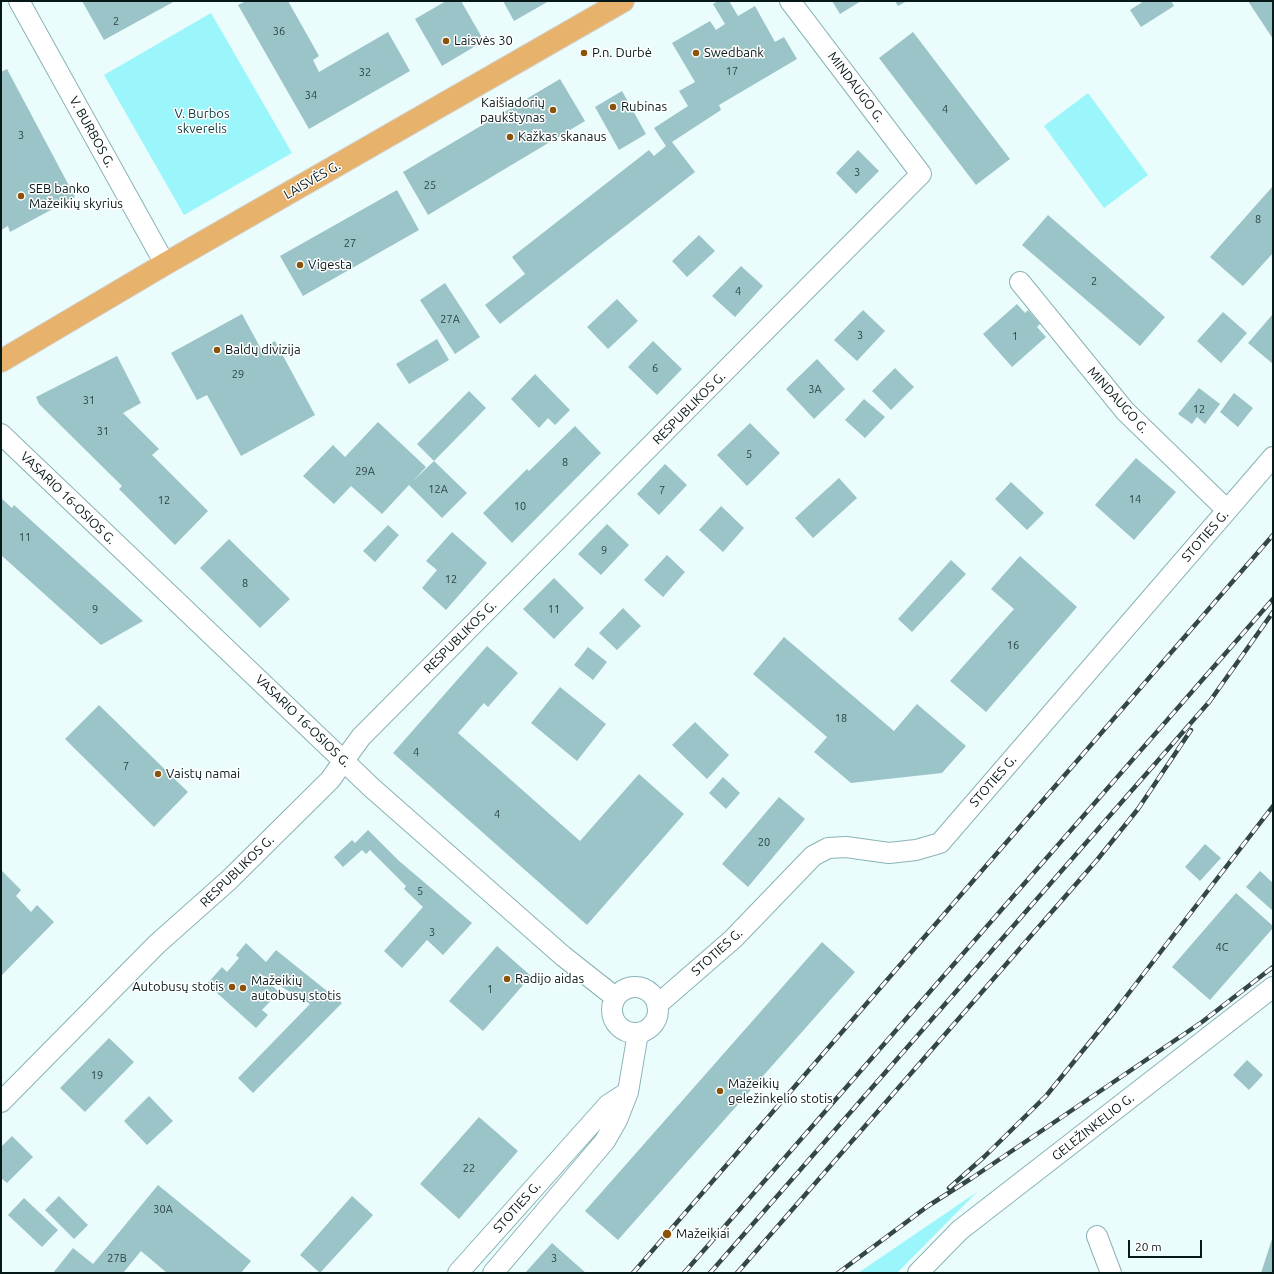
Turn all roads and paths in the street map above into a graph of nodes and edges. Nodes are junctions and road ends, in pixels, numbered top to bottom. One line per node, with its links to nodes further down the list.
1 (19, 1): 5 (street, V. BURBOS G.)
2 (623, 1): 5 (main road, LAISVĖS G.)
3 (790, 1): 4 (street, MINDAUGO G.)
4 (921, 174): 11 (street, RESPUBLIKOS G.)
5 (165, 264): 7 (main road, LAISVĖS G.)
6 (1020, 282): 10 (street, MINDAUGO G.)
7 (1, 361)
8 (1, 434): 11 (street, VASARIO 16-OSIOS G.)
9 (1273, 457): 10 (street, STOTIES G.)
10 (1227, 510): 14 (street, STOTIES G.)
11 (344, 760): 13 (street, VASARIO 16-OSIOS G.); 17 (street, RESPUBLIKOS G.)
12 (1273, 987): 21 (street, GELEŽINKELIO G.)
13 (615, 997): 14 (street); 15 (street)
14 (657, 1005): 15 (street)
15 (638, 1033): 16 (street, STOTIES G.)
16 (628, 1092): 19 (street, STOTIES G.); 20 (street, STOTIES G.)
17 (1, 1102)
18 (1097, 1236): 22 (street)
19 (458, 1273)
20 (494, 1273)
21 (918, 1273)
22 (1110, 1273)

